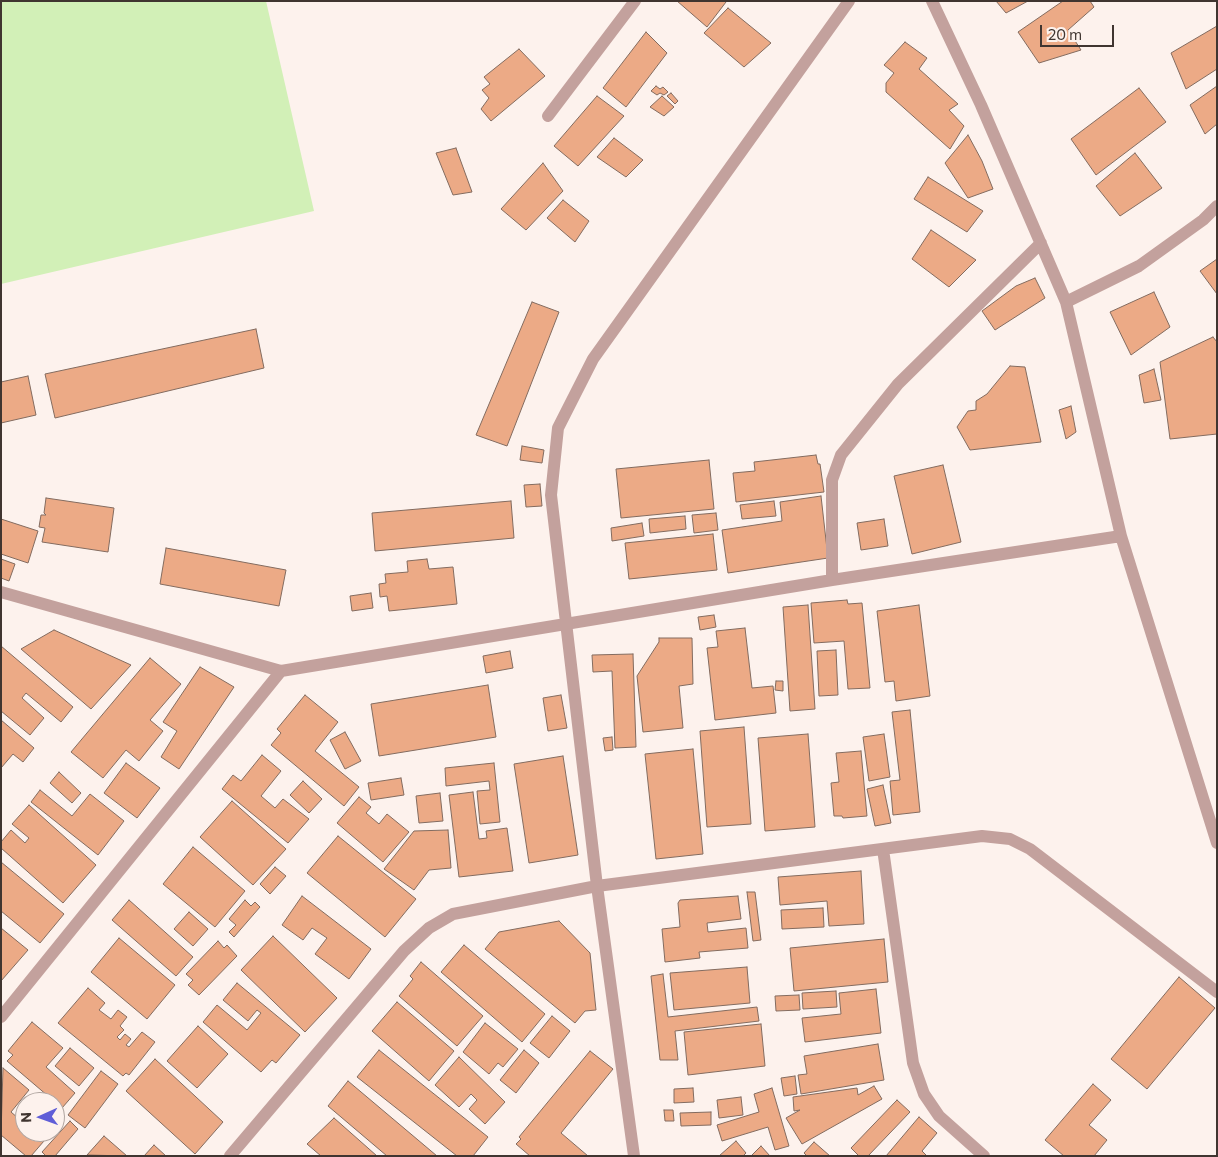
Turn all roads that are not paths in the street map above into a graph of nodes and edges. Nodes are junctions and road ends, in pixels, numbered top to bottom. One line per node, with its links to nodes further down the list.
1 (635, 1): 4 (street)
2 (849, 1): 11 (street)
3 (932, 1): 6 (street)
4 (548, 116)
5 (1217, 206): 7 (street)
6 (1041, 243): 7 (street); 9 (street)
7 (1066, 302): 8 (street)
8 (1121, 536): 9 (street); 13 (street)
9 (832, 580): 11 (street)
10 (1, 592): 12 (street)
11 (565, 625): 12 (street); 15 (street)
12 (281, 671): 17 (street)
13 (1217, 843)
14 (883, 849): 15 (street); 16 (street); 20 (street)
15 (597, 886): 18 (street); 19 (street)
16 (1217, 992)
17 (1, 1017)
18 (230, 1156)
19 (634, 1156)
20 (984, 1156)

